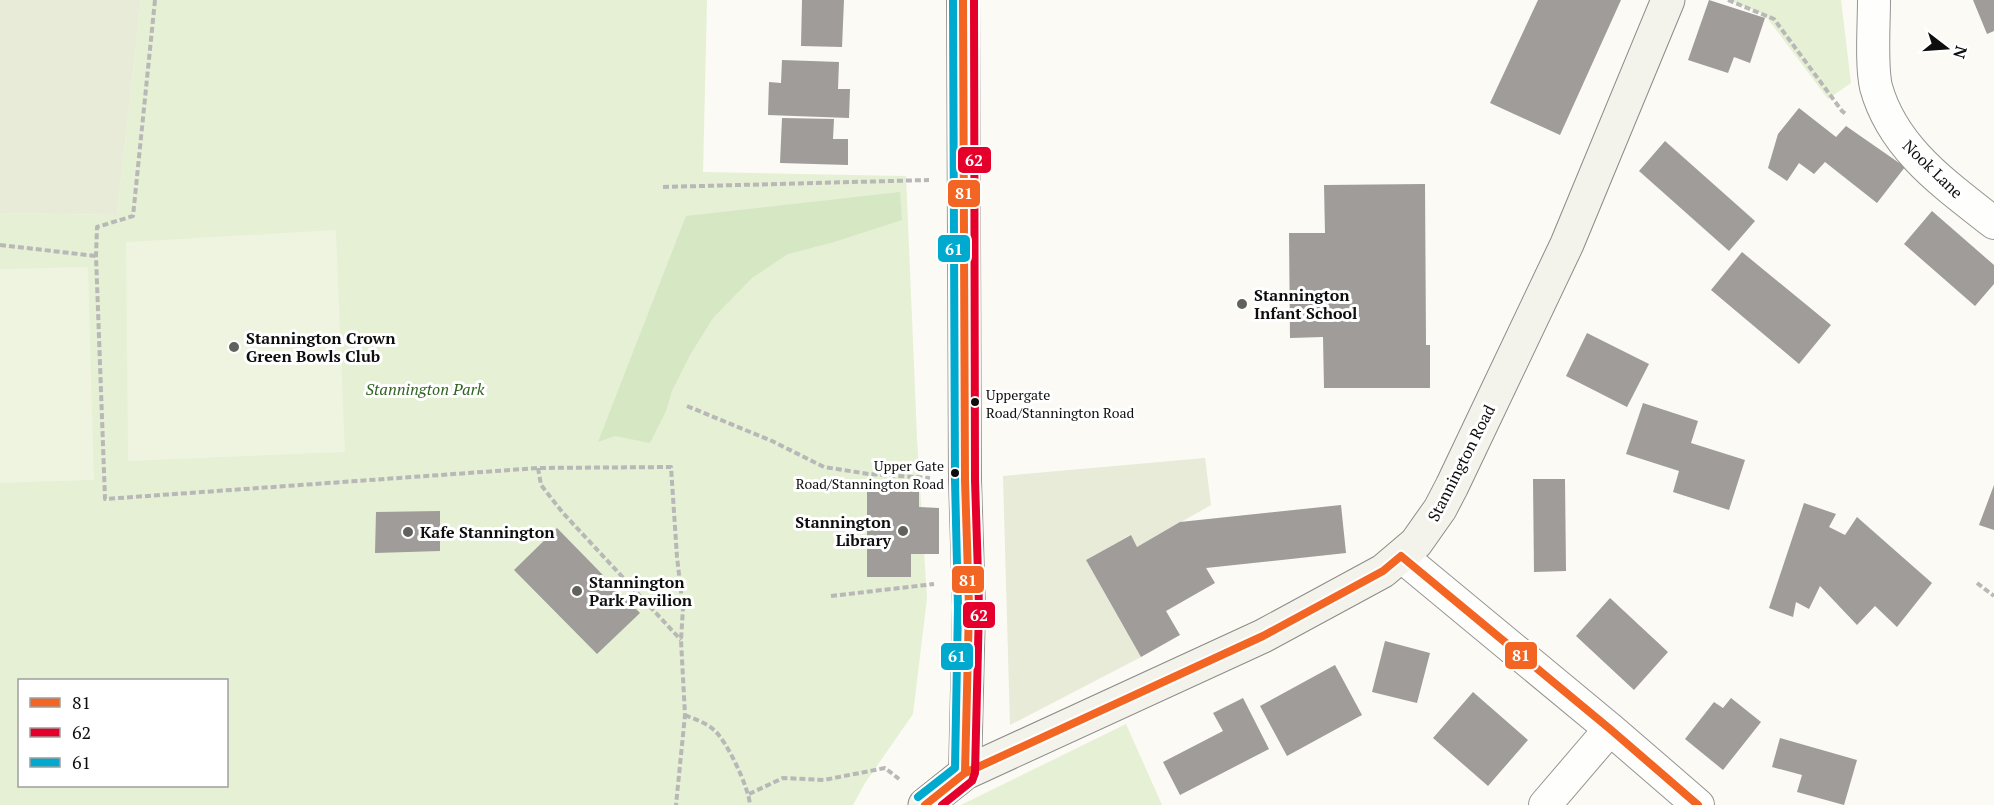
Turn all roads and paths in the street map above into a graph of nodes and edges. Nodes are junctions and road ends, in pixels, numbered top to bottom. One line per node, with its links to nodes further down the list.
1 (155, 0): 11 (path)
2 (963, 0): 7 (street)
3 (1668, 0): 15 (main road, Stannington Road)
4 (1728, 0): 6 (path)
5 (1874, 0): 9 (street, Nook Lane)
6 (1851, 117)
7 (964, 179): 8 (path); 14 (street)
8 (663, 186)
9 (1994, 223)
10 (0, 245): 11 (path)
11 (96, 256): 13 (path)
12 (687, 406): 14 (path)
13 (538, 468): 20 (path); 20 (path)
14 (965, 480): 16 (street)
15 (1401, 556): 22 (street); 23 (main road, Stannington Road)
16 (967, 580): 18 (path); 23 (street)
17 (1977, 583): 19 (path)
18 (831, 596)
19 (1994, 596)
20 (681, 640): 21 (path)
21 (685, 715): 24 (path); 26 (path)
22 (1611, 729): 28 (street); 29 (street)
23 (964, 773): 25 (main road, Stannington Road)
24 (749, 794): 25 (path); 27 (path)
25 (927, 804)
26 (676, 805)
27 (750, 805)
28 (1545, 805)
29 (1698, 805)

